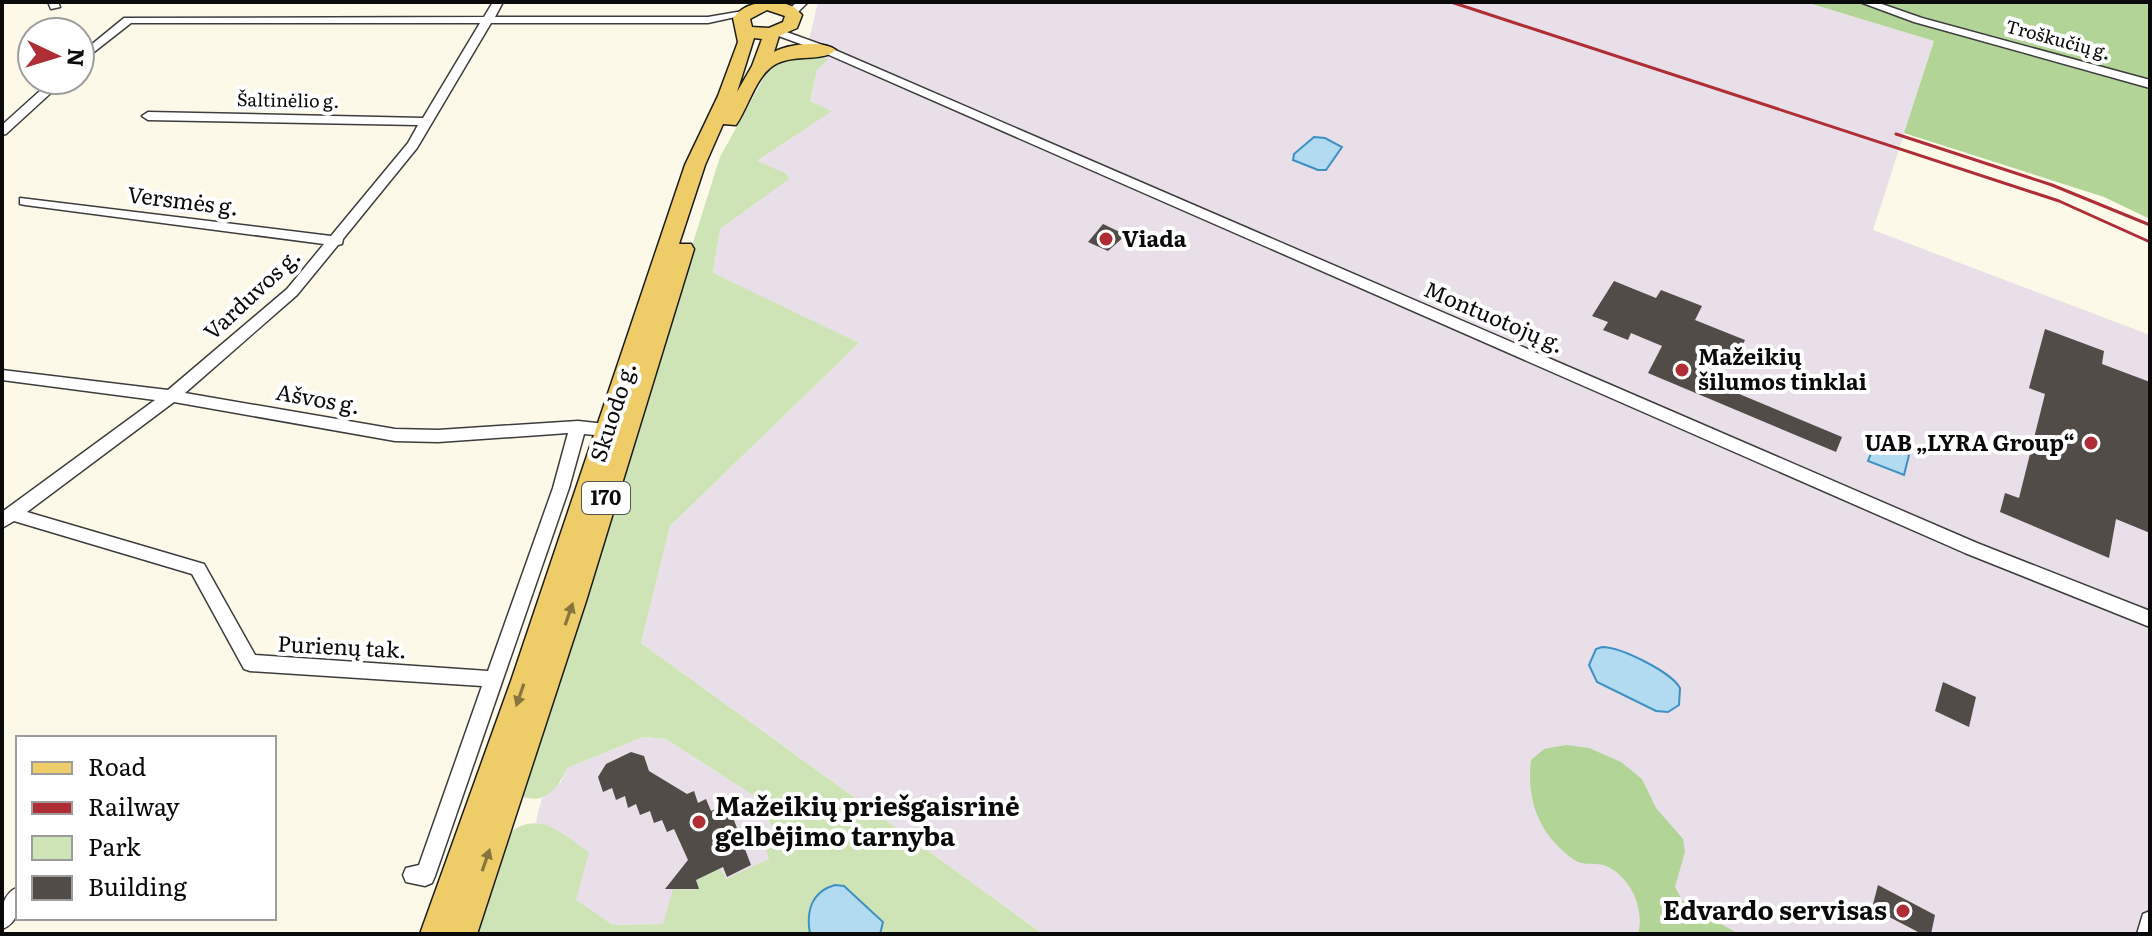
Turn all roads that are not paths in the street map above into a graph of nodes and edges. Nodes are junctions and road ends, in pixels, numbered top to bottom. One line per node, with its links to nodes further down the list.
1 (498, 2): 5 (street, Varduvos g.)
2 (1865, 2): 9 (street, Troškučių g.)
3 (786, 13): 4 (main road); 4 (main road); 7 (street, Montuotojų g.); 8 (main road, Skuodo g. / 170)
4 (748, 15): 5 (street); 19 (main road, Skuodo g. / 170)
5 (487, 21): 6 (street); 12 (street, Varduvos g.)
6 (96, 47)
7 (825, 49): 8 (main road); 21 (street, Montuotojų g.)
8 (761, 66): 19 (main road, Skuodo g. / 170)
9 (2150, 84)
10 (41, 96): 13 (street)
11 (148, 116): 12 (street, Šaltinėlio g.)
12 (428, 122): 15 (street, Varduvos g.)
13 (2, 131)
14 (25, 201): 15 (street, Versmės g.)
15 (337, 241): 17 (street, Varduvos g.)
16 (2, 375): 17 (street, Ašvos g.)
17 (171, 396): 18 (street, Ašvos g.); 20 (street, Varduvos g.)
18 (578, 427): 19 (street, Ašvos g.); 22 (street)
19 (617, 431): 27 (main road, Skuodo g. / 170, one-way to 27); 28 (main road, Skuodo g. / 170, one-way to 19)
20 (7, 517): 22 (street, Purienų tak.)
21 (2150, 619)
22 (493, 679): 23 (street)
23 (413, 875)
24 (16, 900): 25 (street)
25 (2, 919)
26 (2150, 921): 29 (street)
27 (436, 934)
28 (461, 934)
29 (2148, 934)

